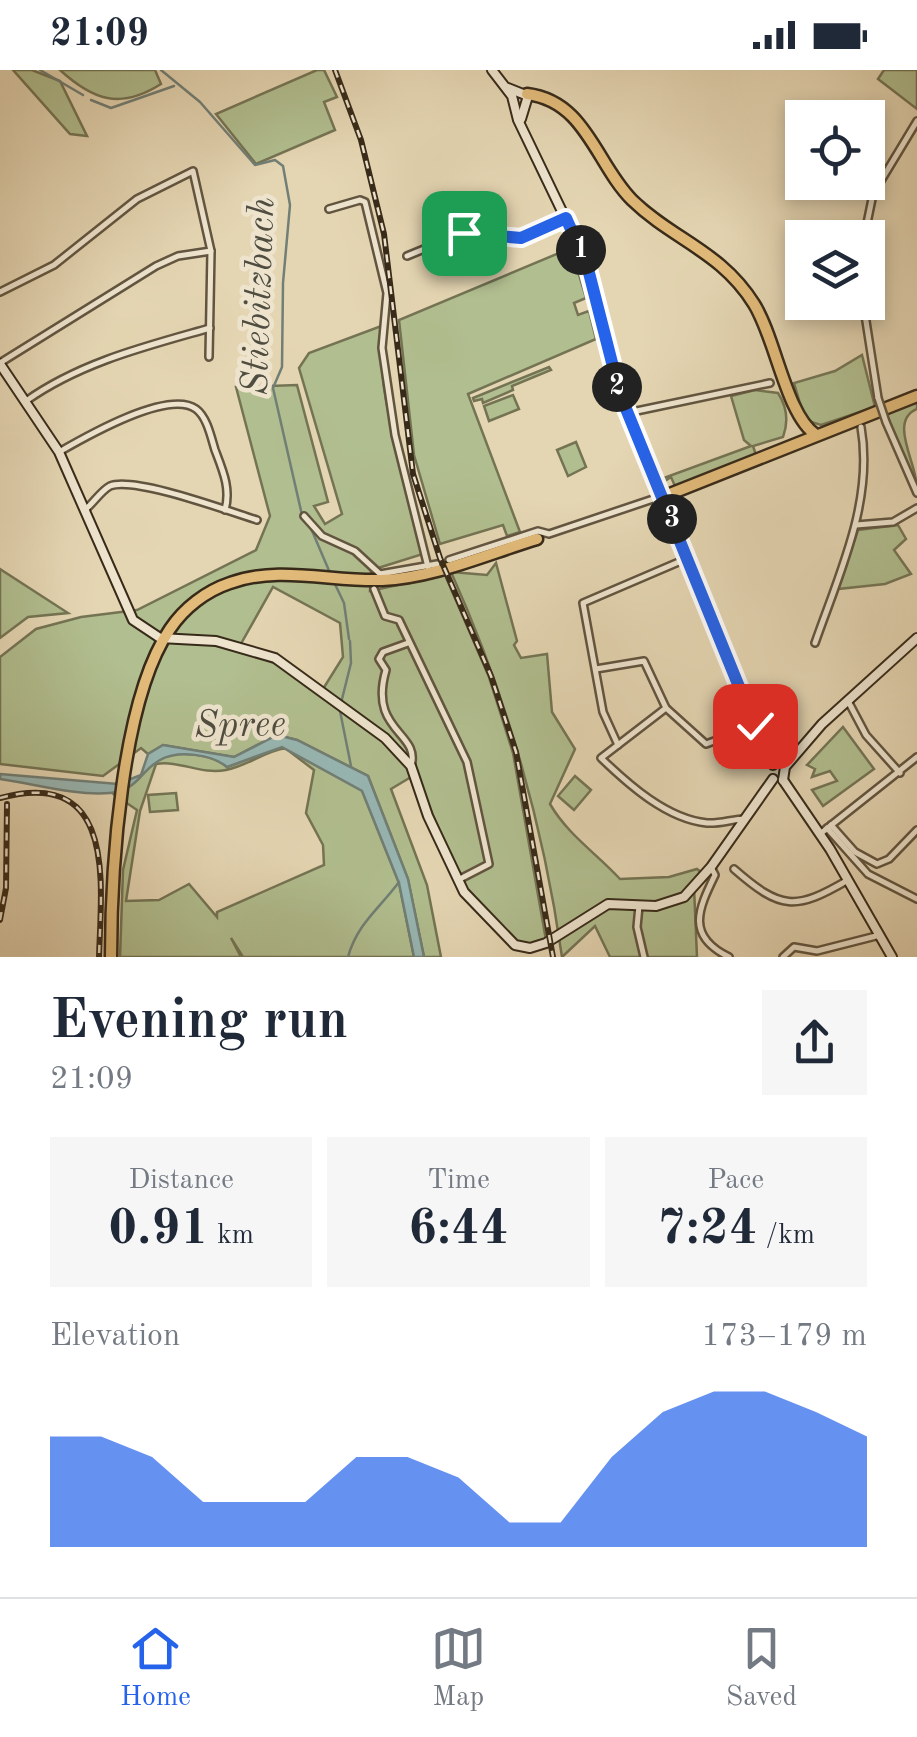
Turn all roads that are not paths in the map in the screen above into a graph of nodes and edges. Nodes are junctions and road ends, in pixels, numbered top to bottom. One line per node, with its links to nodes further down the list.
1 (494, 74): 2 (main road)
2 (520, 99): 5 (main road); 13 (main road)
3 (917, 121): 6 (street)
4 (329, 209): 35 (street)
5 (566, 218): 8 (street); 19 (main road)
6 (868, 220)
7 (211, 251): 9 (street); 11 (street); 14 (street)
8 (407, 256)
9 (0, 292)
10 (866, 320): 18 (street)
11 (210, 328): 12 (street); 17 (street)
12 (209, 358)
13 (780, 360): 21 (main road); 21 (main road)
14 (0, 363): 17 (main road)
15 (770, 383): 19 (street)
16 (917, 396): 18 (main road)
17 (26, 401): 22 (main road)
18 (880, 406): 21 (main road); 23 (street, bridge)
19 (627, 413): 24 (main road)
20 (861, 427): 30 (street)
21 (807, 438): 24 (main road)
22 (59, 452): 25 (main road); 27 (street)
23 (917, 494)
24 (666, 495): 32 (main road); 33 (street)
25 (88, 508): 27 (street); 38 (main road)
26 (917, 508): 30 (street)
27 (224, 510): 29 (street)
28 (304, 516): 35 (street)
29 (257, 520)
30 (856, 525): 39 (street)
31 (537, 539): 38 (main road)
32 (688, 558): 41 (street); 44 (main road)
33 (449, 560)
34 (437, 564): 35 (street)
35 (428, 566)
36 (374, 589): 40 (street)
37 (917, 638): 42 (main road)
38 (164, 639): 48 (main road); 62 (main road)
39 (815, 642)
40 (408, 643): 48 (street); 57 (street)
41 (596, 669): 43 (street); 45 (street)
42 (848, 700): 49 (main road); 50 (street)
43 (666, 708): 44 (street); 45 (street)
44 (755, 726): 47 (main road)
45 (618, 745): 52 (street)
46 (917, 757): 50 (street)
47 (773, 764): 49 (main road); 51 (main road)
48 (411, 766): 57 (main road)
49 (786, 767): 51 (main road)
50 (900, 773): 53 (street)
51 (778, 779): 52 (main road); 53 (main road)
52 (745, 819): 55 (main road)
53 (826, 829): 54 (street); 58 (main road); 59 (street)
54 (917, 830)
55 (712, 867): 60 (main road); 64 (street)
56 (734, 869): 58 (street)
57 (457, 880): 60 (main road)
58 (848, 880): 61 (main road)
59 (917, 899)
60 (639, 906): 63 (street)
61 (881, 937): 65 (street); 66 (main road)
62 (111, 957)
63 (644, 957)
64 (730, 957)
65 (783, 957)
66 (892, 957)

